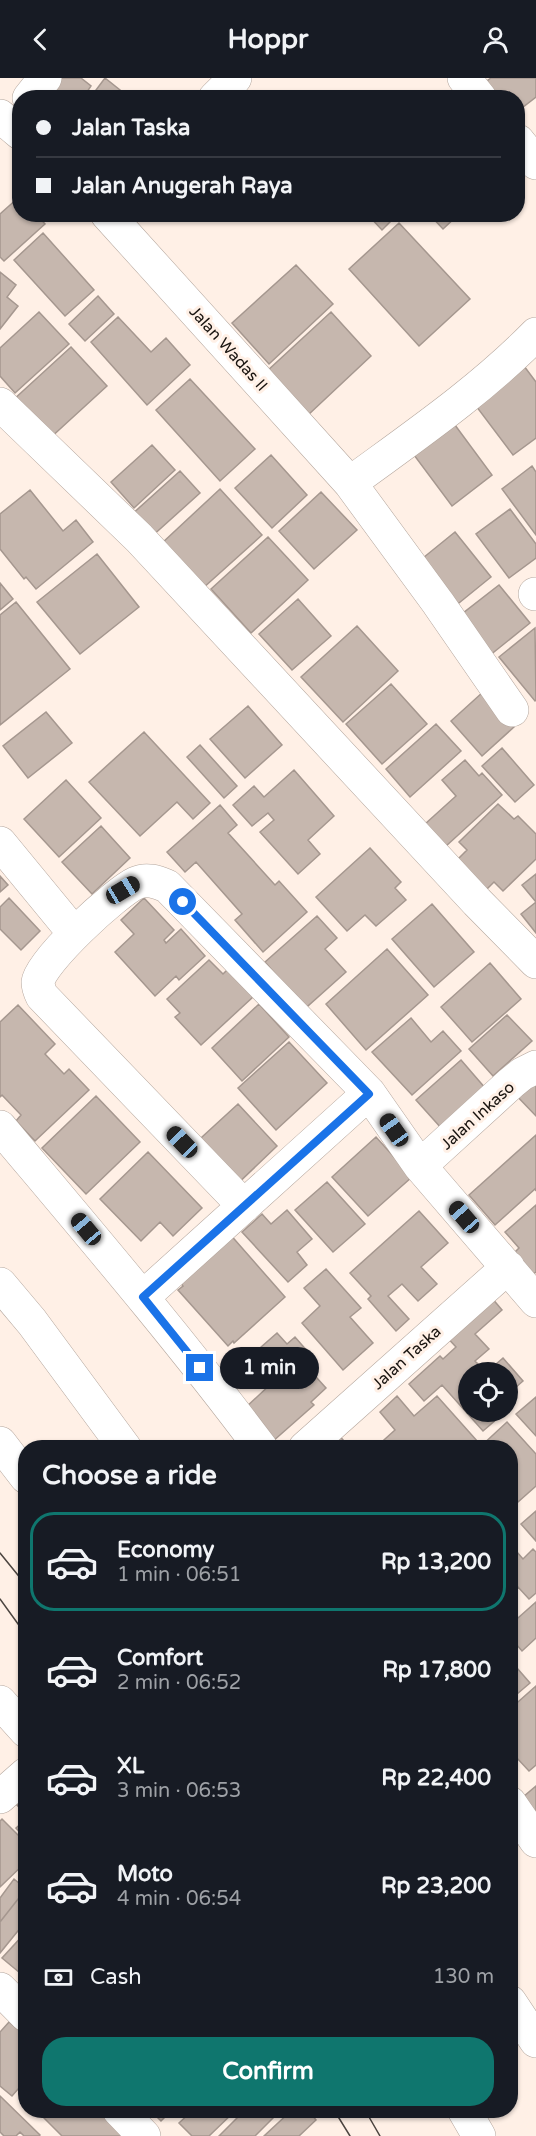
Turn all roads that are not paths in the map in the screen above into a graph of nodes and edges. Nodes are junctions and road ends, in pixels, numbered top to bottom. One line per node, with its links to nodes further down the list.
1 (45, 78): 4 (main road)
2 (235, 78): 5 (main road)
3 (464, 78): 6 (main road)
4 (35, 90)
5 (223, 90)
6 (474, 90)
7 (525, 150): 8 (main road)
8 (536, 163)
9 (114, 222): 12 (main road, Jalan Wadas II)
10 (536, 334): 12 (main road)
11 (0, 404): 16 (main road)
12 (350, 483): 13 (main road, Jalan Wadas II)
13 (512, 710)
14 (0, 843): 15 (main road)
15 (74, 933): 18 (main road); 21 (main road)
16 (536, 962)
17 (536, 1067): 20 (main road, Jalan Inkaso)
18 (369, 1094): 20 (main road); 21 (main road)
19 (0, 1127): 24 (main road)
20 (420, 1166): 22 (main road)
21 (244, 1206): 24 (main road)
22 (508, 1267): 25 (main road); 28 (main road, Jalan Taska)
23 (0, 1284): 26 (main road)
24 (143, 1297): 27 (main road)
25 (536, 1301)
26 (119, 1440)
27 (255, 1440)
28 (314, 1440)
29 (0, 1443): 30 (main road)
30 (18, 1467)
31 (0, 1702): 32 (main road)
32 (18, 1722)
33 (18, 1781): 34 (main road)
34 (0, 1797)
35 (518, 1815): 36 (main road)
36 (536, 1841)
37 (0, 1989): 38 (main road)
38 (18, 2007)
39 (518, 2014): 40 (main road)
40 (536, 2041)
41 (127, 2118): 43 (main road)
42 (469, 2118): 44 (main road)
43 (144, 2136)
44 (479, 2136)

